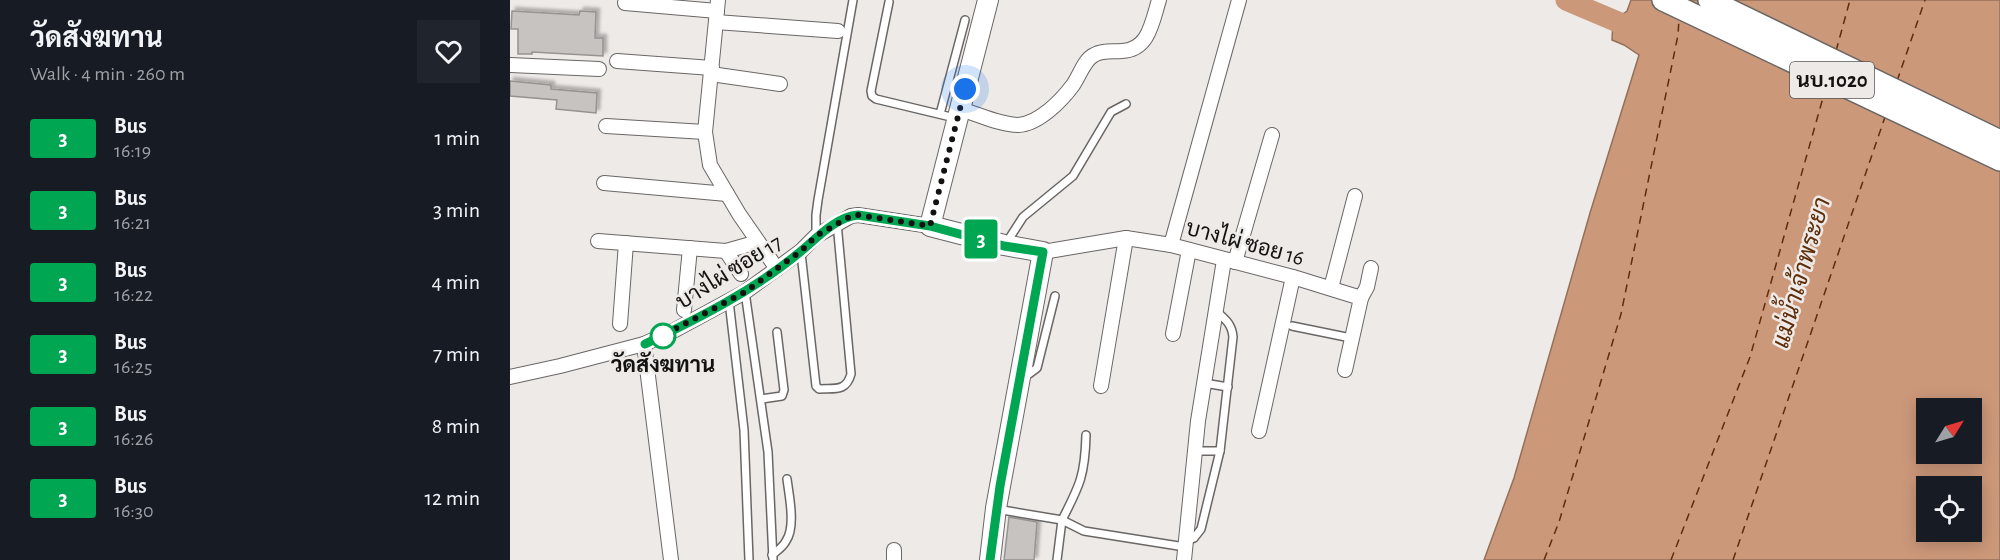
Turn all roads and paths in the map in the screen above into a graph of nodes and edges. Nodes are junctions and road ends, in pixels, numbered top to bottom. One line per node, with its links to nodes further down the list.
1 (853, 0): 29 (lane)
2 (988, 0): 18 (street)
3 (1159, 0): 18 (street)
4 (1239, 0): 34 (street)
5 (1663, 0): 23 (main road, นบ.1020)
6 (1708, 0): 22 (main road, นบ.1020)
7 (890, 2): 18 (lane)
8 (625, 3): 9 (street)
9 (717, 11): 11 (street); 15 (street)
10 (965, 20): 18 (lane)
11 (838, 31)
12 (617, 62): 15 (street)
13 (510, 65): 14 (street)
14 (599, 69)
15 (712, 71): 16 (street); 20 (street)
16 (780, 84)
17 (1126, 105): 35 (lane)
18 (953, 114): 28 (street)
19 (606, 126): 20 (street)
20 (705, 132): 25 (street)
21 (1272, 135): 41 (street)
22 (2000, 141)
23 (2000, 160)
24 (604, 183): 25 (street)
25 (727, 194): 32 (street)
26 (1355, 196): 46 (street)
27 (837, 223): 28 (street, บางไผ่ ซอย 17); 29 (street, บางไผ่ ซอย 17); 39 (lane)
28 (930, 226): 35 (street)
29 (816, 236): 39 (street, บางไผ่ ซอย 17)
30 (1126, 238): 34 (street, บางไผ่ ซอย 16); 40 (street, บางไผ่ ซอย 16); 63 (street)
31 (598, 241): 33 (street)
32 (759, 242): 38 (street); 43 (street)
33 (626, 243): 36 (street); 53 (street)
34 (1171, 245): 37 (street, บางไผ่ ซอย 16)
35 (1004, 246): 40 (street)
36 (690, 248): 38 (street); 51 (street)
37 (1189, 250): 41 (street, บางไผ่ ซอย 16); 56 (street)
38 (726, 251): 44 (street)
39 (801, 251): 43 (street, บางไผ่ ซอย 17)
40 (1043, 252): 60 (street)
41 (1229, 261): 45 (street, บางไผ่ ซอย 16); 52 (street)
42 (1371, 268): 49 (street)
43 (777, 269): 47 (street, บางไผ่ ซอย 17)
44 (741, 274)
45 (1293, 277): 46 (street, บางไผ่ ซอย 16); 66 (street)
46 (1331, 288): 49 (street, บางไผ่ ซอย 16)
47 (745, 292): 50 (street, บางไผ่ ซอย 17); 65 (lane)
48 (1055, 296): 60 (lane)
49 (1361, 298): 57 (street)
50 (729, 301): 58 (street, บางไผ่ ซอย 17); 78 (lane)
51 (684, 310)
52 (1216, 311): 62 (street); 64 (lane)
53 (620, 324)
54 (1292, 326): 57 (lane)
55 (777, 332): 65 (lane)
56 (1173, 334)
57 (1351, 338): 59 (street)
58 (645, 344): 61 (street, บางไผ่ ซอย 17); 77 (street)
59 (1345, 370)
60 (1020, 373): 71 (street)
61 (510, 377)
62 (1204, 383): 64 (lane); 68 (street)
63 (1101, 386)
64 (1228, 387): 69 (lane)
65 (761, 399): 76 (lane)
66 (1259, 431)
67 (1086, 435): 74 (lane)
68 (1195, 451): 69 (lane); 73 (street)
69 (1220, 451): 72 (lane)
70 (787, 479): 76 (lane)
71 (996, 508): 74 (lane); 79 (street)
72 (1205, 512): 73 (lane); 75 (lane)
73 (1190, 513): 75 (street)
74 (1062, 520): 75 (lane); 80 (lane)
75 (1185, 549)
76 (772, 558)
77 (671, 560)
78 (749, 560)
79 (990, 560)
80 (1057, 560)

